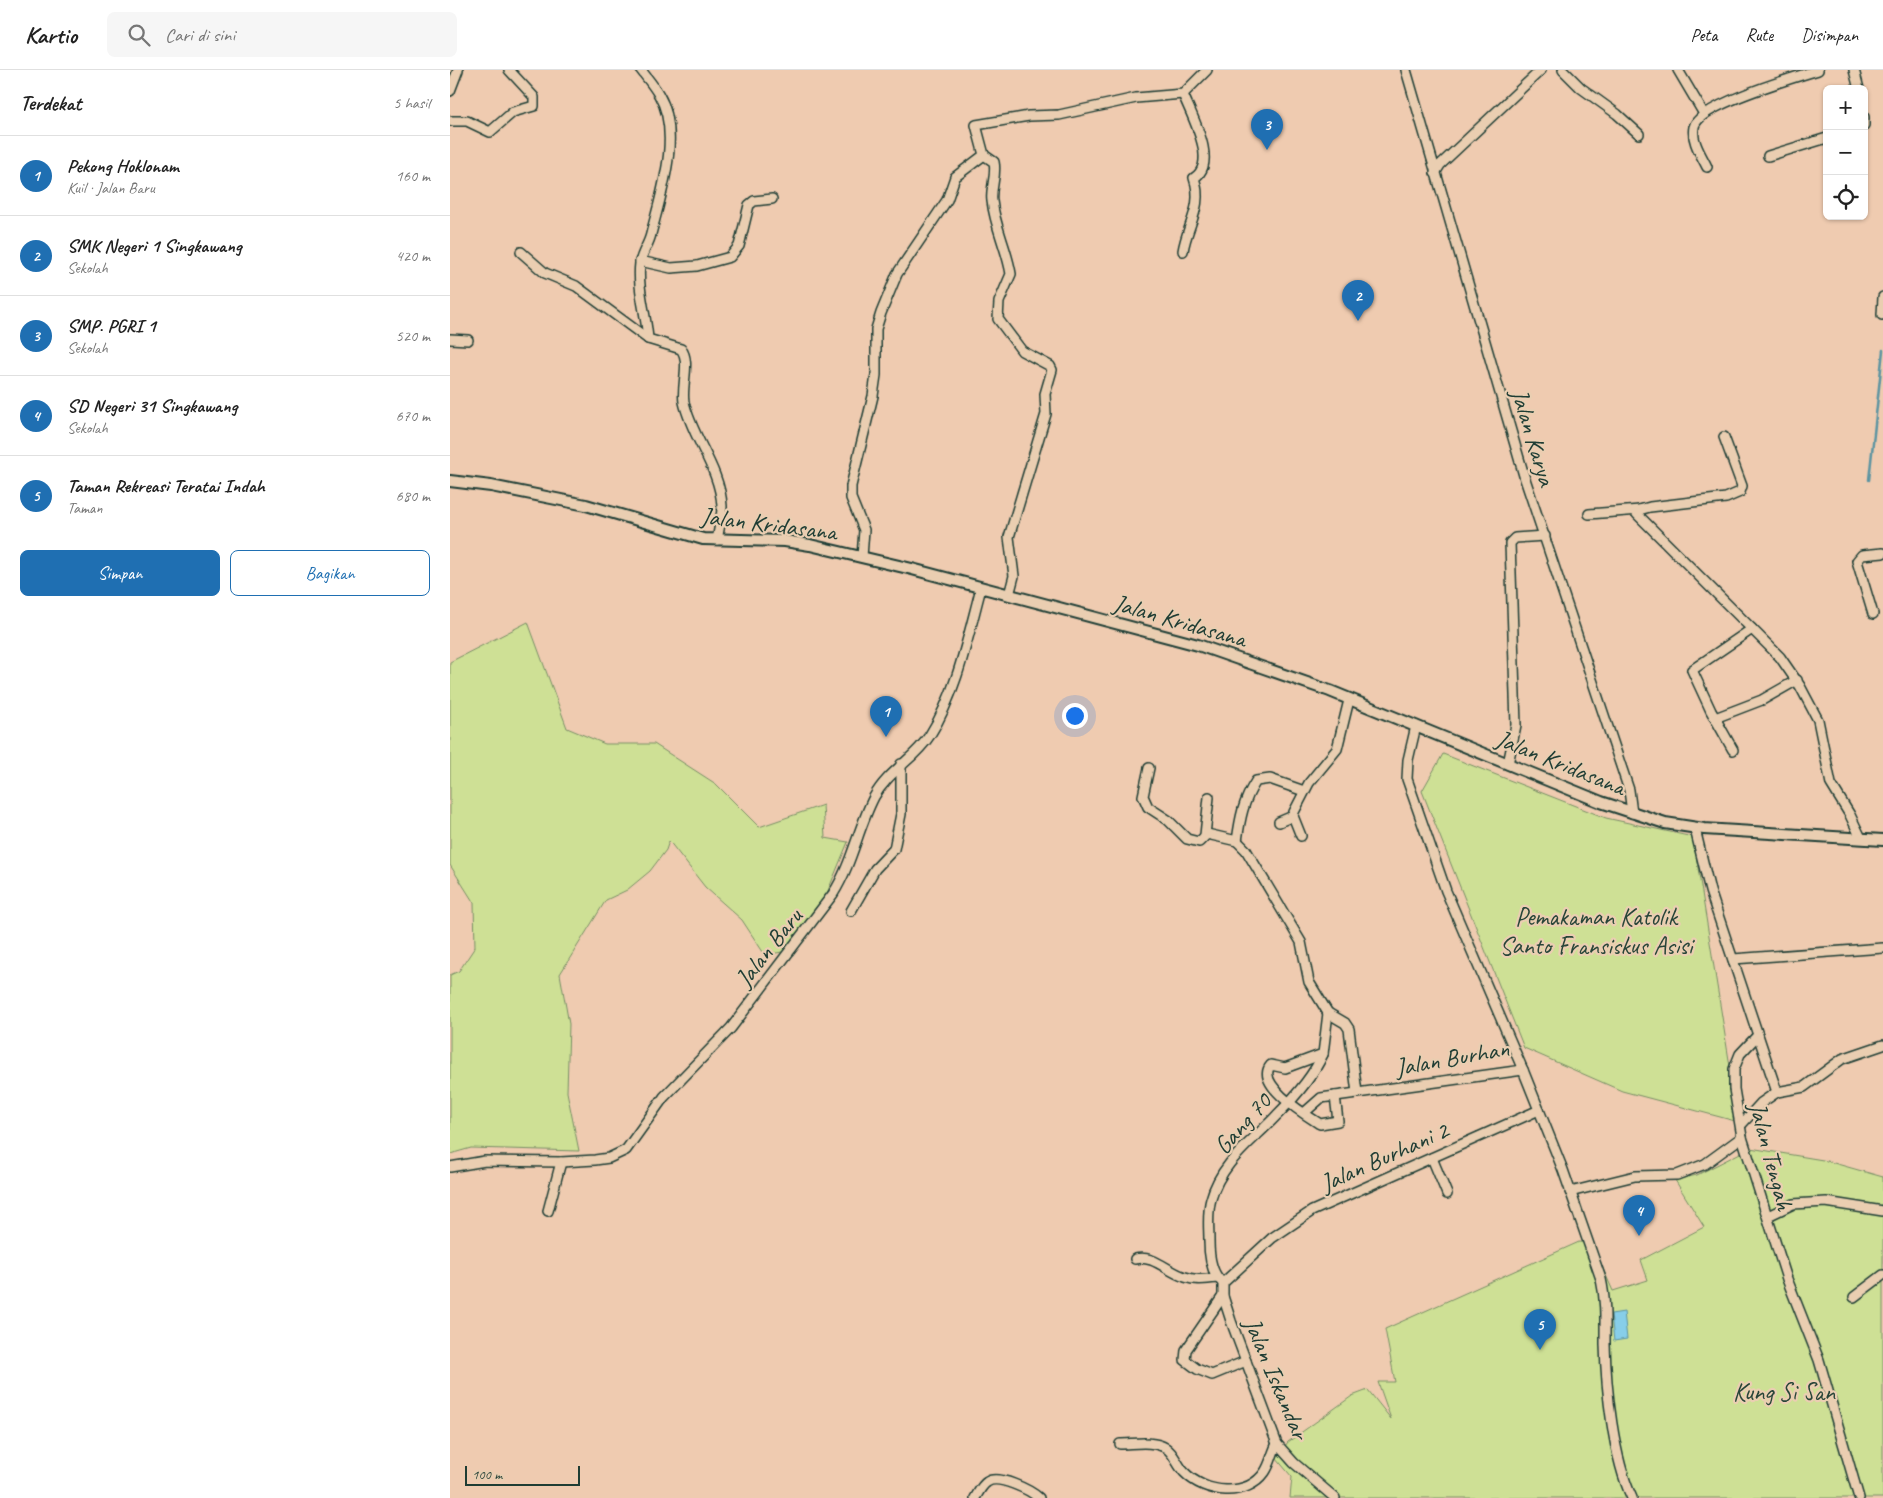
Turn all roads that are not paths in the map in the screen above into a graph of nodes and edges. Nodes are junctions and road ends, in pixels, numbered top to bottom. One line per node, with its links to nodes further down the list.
1 (458, 70): 12 (street)
2 (509, 70): 15 (street)
3 (641, 70): 25 (street)
4 (1207, 70): 13 (street)
5 (1406, 70): 21 (street, Jalan Karya)
6 (1540, 70): 21 (street)
7 (1563, 70): 16 (street)
8 (1678, 70): 14 (street)
9 (1818, 70): 14 (street)
10 (1854, 70): 11 (street)
11 (1858, 85)
12 (450, 91)
13 (1183, 94): 18 (street); 23 (street)
14 (1704, 114): 20 (street)
15 (450, 121)
16 (1639, 134)
17 (1823, 139): 19 (street)
18 (984, 155): 38 (street); 40 (street)
19 (1768, 156)
20 (1707, 167)
21 (1436, 173): 35 (street, Jalan Karya)
22 (772, 199): 25 (street)
23 (1183, 251)
24 (521, 252): 29 (street)
25 (640, 260): 29 (street)
26 (1883, 297): 27 (street)
27 (1882, 315)
28 (450, 339): 30 (street)
29 (648, 339): 36 (street)
30 (468, 340)
31 (1724, 437): 33 (street)
32 (450, 480): 36 (street, Jalan Kridasana)
33 (1640, 510): 34 (street); 42 (street)
34 (1589, 514)
35 (1545, 536): 49 (street); 53 (street, Jalan Karya)
36 (717, 540): 38 (street, Jalan Kridasana)
37 (1883, 553): 41 (street)
38 (862, 558): 39 (street, Jalan Kridasana)
39 (981, 588): 40 (street, Jalan Kridasana); 48 (street, Jalan Baru)
40 (1009, 595): 44 (street, Jalan Kridasana)
41 (1873, 614)
42 (1752, 629): 43 (street); 45 (street)
43 (1796, 680): 45 (street); 59 (street)
44 (1349, 700): 46 (street, Jalan Kridasana); 51 (street)
45 (1715, 718): 47 (street)
46 (1416, 726): 49 (street, Jalan Kridasana); 69 (street, Jalan Burhan)
47 (1734, 750)
48 (900, 764): 62 (street); 79 (street, Jalan Baru)
49 (1508, 764): 53 (street, Jalan Kridasana)
50 (1149, 768): 57 (street)
51 (1304, 791): 54 (street); 61 (street)
52 (1208, 797): 57 (street)
53 (1632, 813): 56 (street, Jalan Kridasana)
54 (1293, 816): 55 (street); 58 (street)
55 (1278, 822)
56 (1695, 828): 59 (street, Jalan Kridasana); 64 (street)
57 (1205, 835): 61 (street)
58 (1301, 836)
59 (1862, 838): 60 (street, Jalan Kridasana)
60 (1883, 840)
61 (1237, 841): 65 (street)
62 (851, 911)
63 (1883, 948): 64 (street)
64 (1733, 959): 66 (street)
65 (1328, 1014): 68 (street); 71 (street)
66 (1758, 1035): 70 (street); 76 (street, Jalan Tengah)
67 (1883, 1045): 70 (street)
68 (1323, 1054): 73 (street, Gang 70); 73 (street)
69 (1523, 1070): 71 (street, Jalan Burhan); 74 (street)
70 (1777, 1092): 76 (street)
71 (1357, 1093): 72 (street, Jalan Burhan)
72 (1335, 1096): 75 (street, Jalan Burhan); 75 (street)
73 (1289, 1102): 75 (street); 88 (street, Gang 70)
74 (1538, 1110): 78 (street, Jalan Burhani 2); 81 (street)
75 (1304, 1113)
76 (1741, 1124): 77 (street, Jalan Tengah)
77 (1742, 1137): 81 (street); 85 (street, Jalan Tengah)
78 (1432, 1158): 82 (street); 88 (street, Jalan Burhani 2)
79 (561, 1162): 80 (street, Jalan Baru); 83 (street)
80 (450, 1167)
81 (1570, 1192): 97 (street)
82 (1448, 1194)
83 (548, 1211)
84 (1883, 1211): 85 (street)
85 (1768, 1216): 98 (street, Jalan Tengah)
86 (1135, 1260): 88 (street)
87 (1883, 1274): 90 (street)
88 (1220, 1280): 89 (street, Jalan Iskandar)
89 (1223, 1296): 91 (street, Jalan Iskandar); 91 (street)
90 (1854, 1297)
91 (1246, 1361): 93 (street, Jalan Iskandar)
92 (1120, 1444): 93 (street)
93 (1277, 1444): 96 (street, Jalan Iskandar)
94 (975, 1498): 95 (street)
95 (1039, 1498)
96 (1335, 1498)
97 (1632, 1498)
98 (1859, 1498)

